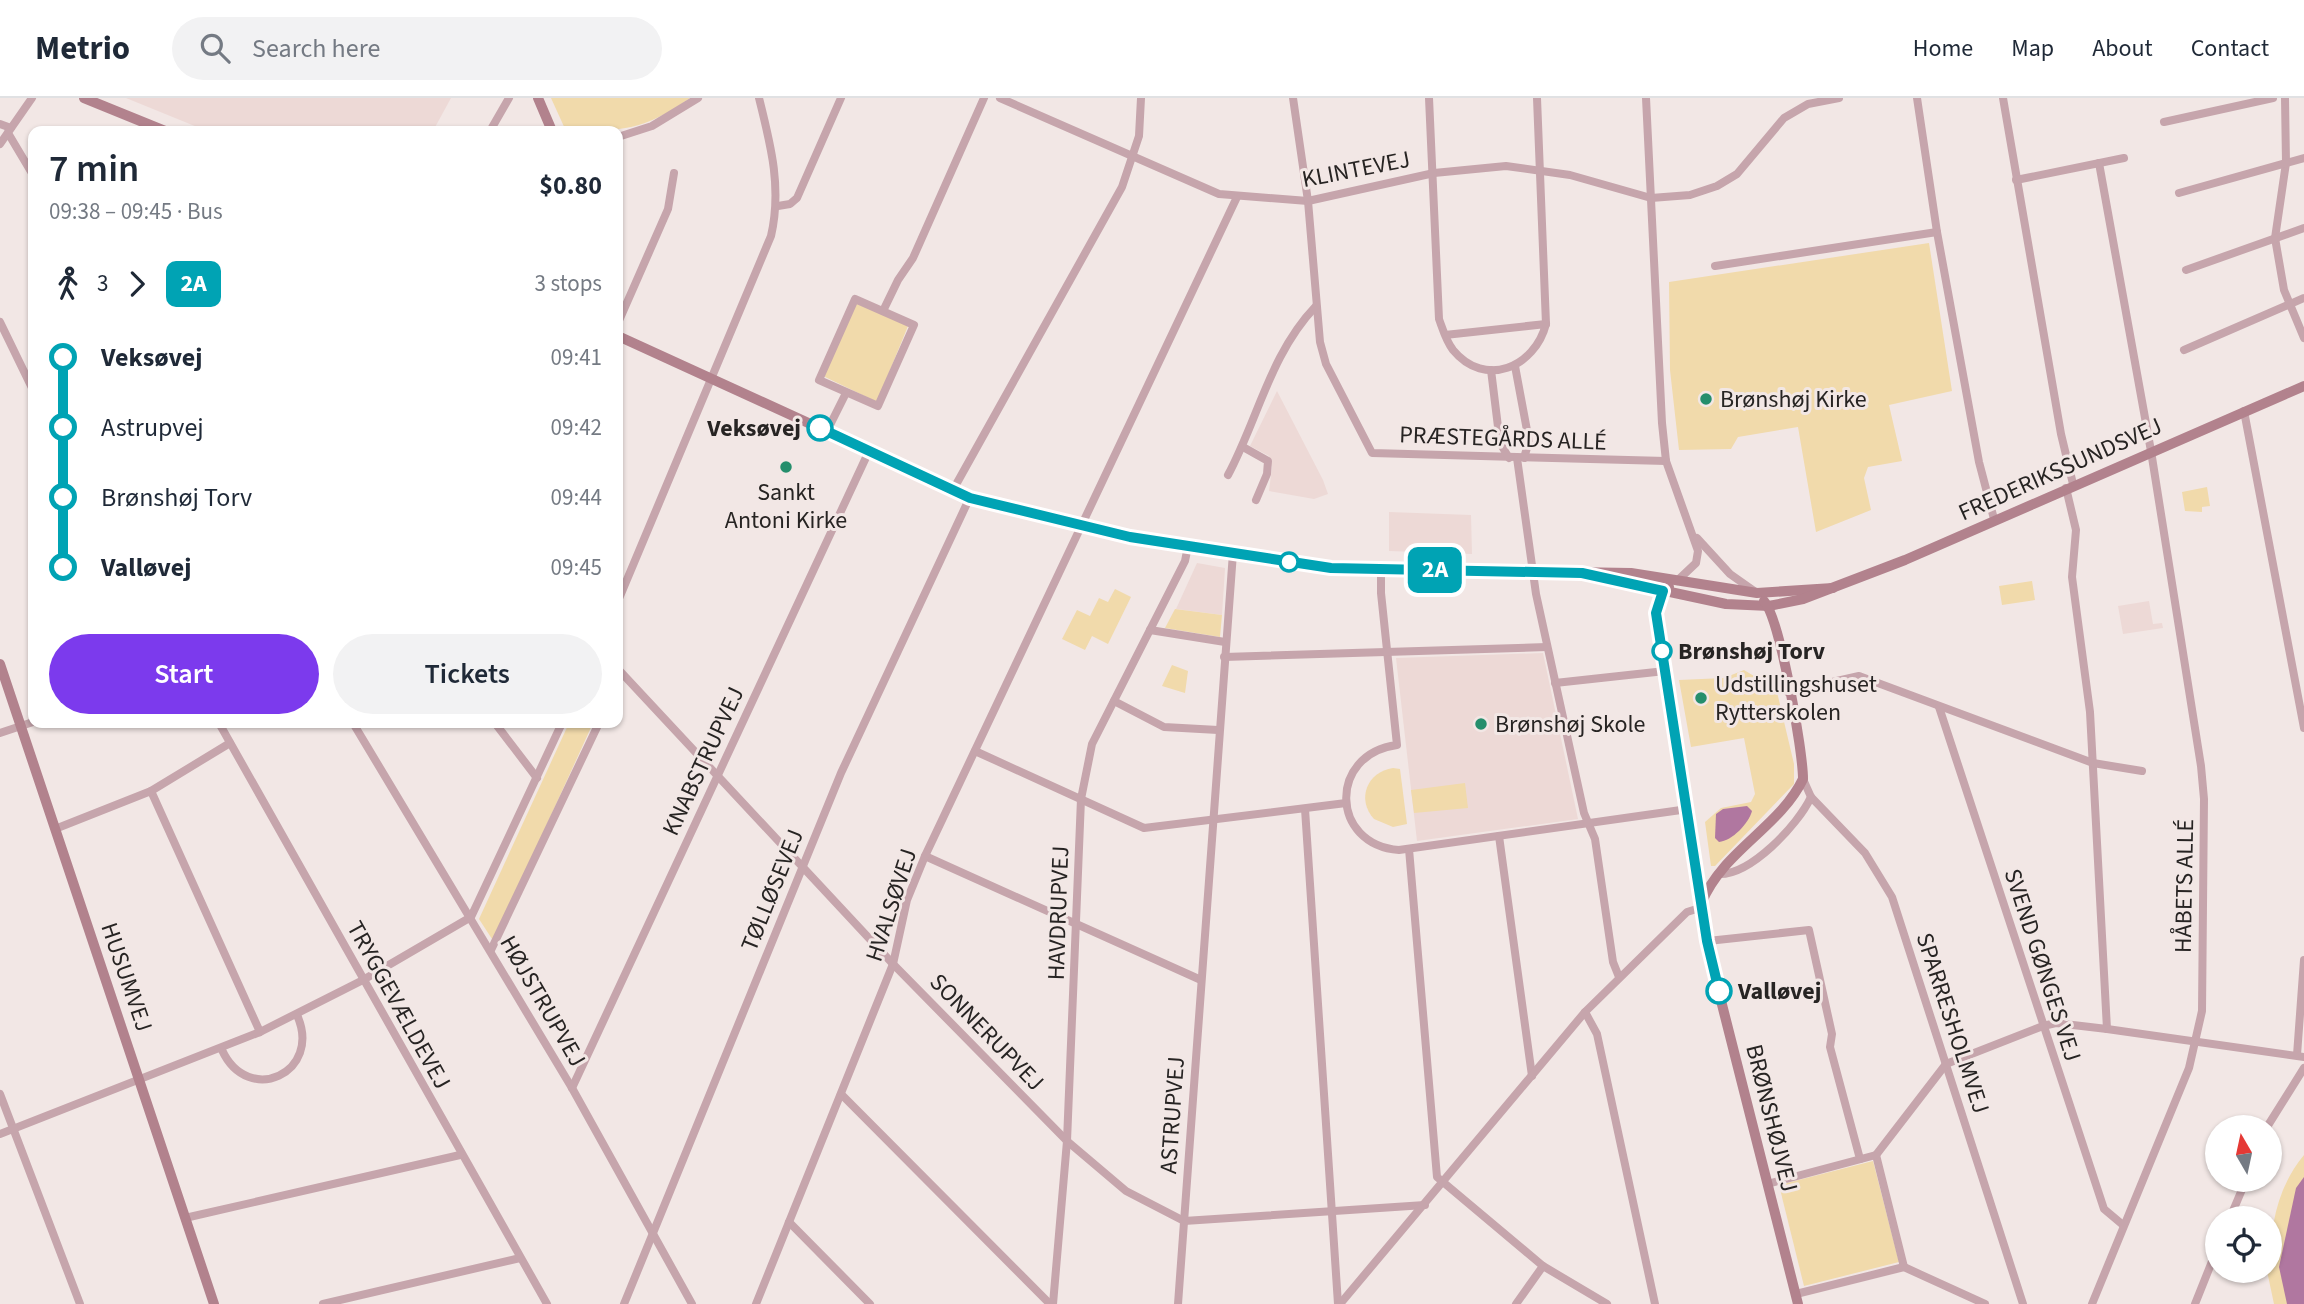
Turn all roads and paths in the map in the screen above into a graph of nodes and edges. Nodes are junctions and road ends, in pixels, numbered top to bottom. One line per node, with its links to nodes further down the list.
1 (32, 98): 25 (street)
2 (84, 98): 22 (main road)
3 (509, 98): 23 (street)
4 (538, 98): 24 (main road)
5 (698, 98): 26 (street)
6 (759, 98): 42 (street)
7 (841, 98): 42 (street)
8 (984, 98): 51 (street)
9 (1000, 98): 28 (street, KLINTEVEJ)
10 (1141, 98): 28 (street)
11 (1293, 98): 41 (street, PRÆSTEGÅRDS ALLÉ)
12 (1429, 98): 36 (street)
13 (1537, 98): 34 (street)
14 (1646, 98): 40 (street)
15 (1839, 98): 40 (street, KLINTEVEJ)
16 (1917, 98): 44 (street)
17 (2003, 98): 37 (street)
18 (2273, 98): 20 (street)
19 (2286, 98): 32 (street)
20 (2164, 122)
21 (0, 124): 25 (street)
22 (148, 126)
23 (493, 126)
24 (550, 126)
25 (10, 130): 27 (street); 33 (street)
26 (623, 135)
27 (0, 144)
28 (1134, 157): 39 (street, KLINTEVEJ); 74 (street)
29 (2124, 158): 31 (street)
30 (2304, 158): 32 (street)
31 (2099, 163): 37 (street); 69 (street, HÅBETS ALLÉ)
32 (2286, 163): 38 (street); 45 (street)
33 (28, 165)
34 (1540, 169): 36 (street, KLINTEVEJ); 40 (street, KLINTEVEJ); 54 (street)
35 (674, 173): 52 (street)
36 (1434, 173): 41 (street, KLINTEVEJ); 55 (street)
37 (2016, 180): 73 (street)
38 (2179, 193)
39 (1237, 197): 41 (street, KLINTEVEJ); 78 (street, HVALSØVEJ)
40 (1651, 198): 71 (street)
41 (1308, 201): 50 (street, PRÆSTEGÅRDS ALLÉ)
42 (778, 206): 62 (street)
43 (2304, 228): 45 (street)
44 (1937, 232): 46 (street); 77 (street)
45 (2275, 238): 47 (street); 49 (street)
46 (1714, 266)
47 (2186, 270)
48 (2304, 298): 49 (street)
49 (2290, 304): 57 (street); 58 (street)
50 (1316, 306): 67 (street); 70 (street, PRÆSTEGÅRDS ALLÉ)
51 (883, 311): 64 (street); 64 (street)
52 (623, 312)
53 (0, 323): 61 (street)
54 (1546, 324): 55 (street); 59 (street)
55 (1444, 335): 60 (street)
56 (623, 338): 62 (main road, FREDERIKSSUNDSVEJ)
57 (2304, 338)
58 (2185, 350)
59 (1515, 366): 60 (street); 70 (street)
60 (1490, 370): 70 (street)
61 (28, 380)
62 (713, 381): 66 (main road, FREDERIKSSUNDSVEJ); 87 (street)
63 (2304, 386): 65 (main road, FREDERIKSSUNDSVEJ)
64 (846, 393): 66 (street)
65 (2244, 411): 69 (main road, FREDERIKSSUNDSVEJ); 110 (street)
66 (827, 431): 68 (main road, FREDERIKSSUNDSVEJ)
67 (1242, 447): 72 (street); 76 (street)
68 (869, 451): 74 (main road, FREDERIKSSUNDSVEJ); 117 (street, KNABSTRUPVEJ)
69 (2151, 451): 73 (main road, FREDERIKSSUNDSVEJ); 150 (street, HÅBETS ALLÉ)
70 (1516, 458): 71 (street, PRÆSTEGÅRDS ALLÉ); 83 (street)
71 (1666, 461): 79 (street)
72 (1227, 475)
73 (2070, 486): 77 (main road, FREDERIKSSUNDSVEJ); 115 (street)
74 (953, 490): 75 (main road, FREDERIKSSUNDSVEJ)
75 (970, 498): 78 (main road, FREDERIKSSUNDSVEJ); 133 (street, TØLLØSEVEJ)
76 (1256, 500)
77 (1994, 519): 86 (main road, FREDERIKSSUNDSVEJ)
78 (1082, 526): 80 (main road, FREDERIKSSUNDSVEJ); 114 (street, HVALSØVEJ)
79 (1695, 536): 85 (street); 89 (street)
80 (1188, 545): 81 (main road, FREDERIKSSUNDSVEJ); 91 (street, HAVDRUPVEJ)
81 (1233, 553): 82 (main road, FREDERIKSSUNDSVEJ); 92 (street, ASTRUPVEJ)
82 (1381, 570): 83 (main road, FREDERIKSSUNDSVEJ); 94 (street)
83 (1533, 572): 84 (main road, FREDERIKSSUNDSVEJ); 93 (street)
84 (1582, 573): 85 (main road, FREDERIKSSUNDSVEJ); 88 (main road, FREDERIKSSUNDSVEJ)
85 (1677, 581): 88 (main road); 89 (main road, FREDERIKSSUNDSVEJ)
86 (1833, 588): 89 (main road, FREDERIKSSUNDSVEJ); 90 (main road, FREDERIKSSUNDSVEJ)
87 (623, 589)
88 (1663, 591): 90 (main road, FREDERIKSSUNDSVEJ); 97 (main road, BRØNSHØJVEJ)
89 (1757, 593): 90 (main road)
90 (1769, 606): 100 (main road)
91 (1150, 630): 92 (street); 101 (street, HAVDRUPVEJ)
92 (1225, 642): 95 (street, ASTRUPVEJ)
93 (1547, 647): 94 (street); 99 (street)
94 (1387, 652): 95 (street); 123 (street)
95 (1224, 657): 111 (street, ASTRUPVEJ)
96 (0, 664): 104 (main road, HUSUMVEJ)
97 (1665, 671): 99 (street); 125 (main road, BRØNSHØJVEJ)
98 (623, 674): 117 (street, SONNERUPVEJ)
99 (1555, 683): 127 (street)
100 (1788, 692): 102 (street); 119 (main road)
101 (1114, 701): 111 (street); 122 (street, HAVDRUPVEJ)
102 (1940, 708): 115 (street); 147 (street, SVEND GØNGES VEJ)
103 (28, 724): 104 (street)
104 (21, 726): 112 (street); 128 (main road, HUSUMVEJ)
105 (222, 728): 113 (street, TRYGGEVÆLDEVEJ)
106 (356, 728): 136 (street, HØJSTRUPVEJ)
107 (499, 728): 118 (street)
108 (560, 728): 118 (street)
109 (597, 728): 139 (street)
110 (2304, 728)
111 (1218, 730): 126 (street, ASTRUPVEJ)
112 (0, 733)
113 (230, 743): 120 (street); 143 (street, TRYGGEVÆLDEVEJ)
114 (975, 751): 122 (street); 132 (street, HVALSØVEJ)
115 (2093, 763): 116 (street); 148 (street)
116 (2142, 771)
117 (718, 774): 133 (street, SONNERUPVEJ); 157 (street, KNABSTRUPVEJ)
118 (537, 778): 136 (street)
119 (1803, 779): 121 (street, SPARRESHOLMVEJ); 134 (main road)
120 (151, 791): 128 (street); 149 (street)
121 (1811, 797): 134 (street); 153 (street, SPARRESHOLMVEJ)
122 (1081, 799): 126 (street); 137 (street, HAVDRUPVEJ)
123 (1346, 803): 124 (street); 131 (street)
124 (1305, 808): 126 (street); 170 (street)
125 (1688, 809): 127 (street); 130 (main road, BRØNSHØJVEJ)
126 (1212, 821): 144 (street, ASTRUPVEJ)
127 (1588, 824): 129 (street); 142 (street)
128 (55, 829): 156 (main road, HUSUMVEJ)
129 (1499, 836): 131 (street); 155 (street)
130 (1693, 844): 134 (main road); 135 (main road, BRØNSHØJVEJ)
131 (1409, 849): 167 (street)
132 (925, 856): 137 (street); 141 (street, HVALSØVEJ)
133 (802, 866): 141 (street, SONNERUPVEJ); 175 (street, TØLLØSEVEJ)
134 (1718, 874): 135 (main road)
135 (1703, 905): 138 (main road, BRØNSHØJVEJ); 142 (street)
136 (471, 917): 139 (street, HØJSTRUPVEJ); 143 (street)
137 (1078, 923): 144 (street); 163 (street, HAVDRUPVEJ)
138 (1707, 941): 166 (street); 168 (main road, BRØNSHØJVEJ)
139 (491, 950): 157 (street, HØJSTRUPVEJ)
140 (2304, 960): 152 (street)
141 (893, 964): 159 (street, HVALSØVEJ); 163 (street, SONNERUPVEJ)
142 (1619, 976): 145 (street)
143 (363, 979): 146 (street); 164 (street, TRYGGEVÆLDEVEJ)
144 (1201, 979): 172 (street, ASTRUPVEJ)
145 (1585, 1012): 155 (street); 194 (street)
146 (297, 1015): 149 (street); 151 (street)
147 (2043, 1026): 148 (street); 153 (street); 174 (street, SVEND GØNGES VEJ)
148 (2107, 1029): 150 (street)
149 (260, 1032): 151 (street)
150 (2196, 1042): 152 (street); 174 (street, HÅBETS ALLÉ)
151 (222, 1050): 156 (street)
152 (2301, 1056)
153 (1947, 1064): 165 (street); 196 (street, SPARRESHOLMVEJ)
154 (2304, 1068): 160 (street)
155 (1532, 1076): 167 (street)
156 (140, 1081): 161 (street); 171 (main road, HUSUMVEJ)
157 (572, 1088): 175 (street, HØJSTRUPVEJ)
158 (0, 1094): 161 (street)
159 (841, 1094): 173 (street, HVALSØVEJ); 189 (street)
160 (2275, 1115)
161 (12, 1129): 162 (street); 181 (street)
162 (0, 1134)
163 (1067, 1141): 172 (street, SONNERUPVEJ); 189 (street, HAVDRUPVEJ)
164 (460, 1155): 171 (street); 176 (street, TRYGGEVÆLDEVEJ)
165 (1876, 1155): 166 (street); 178 (street)
166 (1860, 1159): 168 (street)
167 (1444, 1183): 169 (street); 177 (street)
168 (1767, 1184): 180 (main road, BRØNSHØJVEJ)
169 (1425, 1205): 170 (street); 191 (street)
170 (1331, 1210): 172 (street); 191 (street)
171 (186, 1218): 182 (main road, HUSUMVEJ)
172 (1184, 1221): 190 (street, ASTRUPVEJ)
173 (789, 1222): 187 (street, HVALSØVEJ); 188 (street)
174 (2123, 1225): 197 (street, HÅBETS ALLÉ)
175 (653, 1235): 185 (street, TØLLØSEVEJ); 186 (street, HØJSTRUPVEJ)
176 (520, 1258): 183 (street); 184 (street, TRYGGEVÆLDEVEJ)
177 (1543, 1266): 192 (street); 193 (street)
178 (1904, 1267): 180 (street); 195 (street)
179 (2205, 1279): 198 (street)
180 (1797, 1299)
181 (80, 1304)
182 (214, 1304)
183 (323, 1304)
184 (547, 1304)
185 (624, 1304)
186 (692, 1304)
187 (755, 1304)
188 (870, 1304)
189 (1051, 1304)
190 (1178, 1304)
191 (1339, 1304)
192 (1516, 1304)
193 (1608, 1304)
194 (1655, 1304)
195 (1985, 1304)
196 (2023, 1304)
197 (2092, 1304)
198 (2195, 1304)

